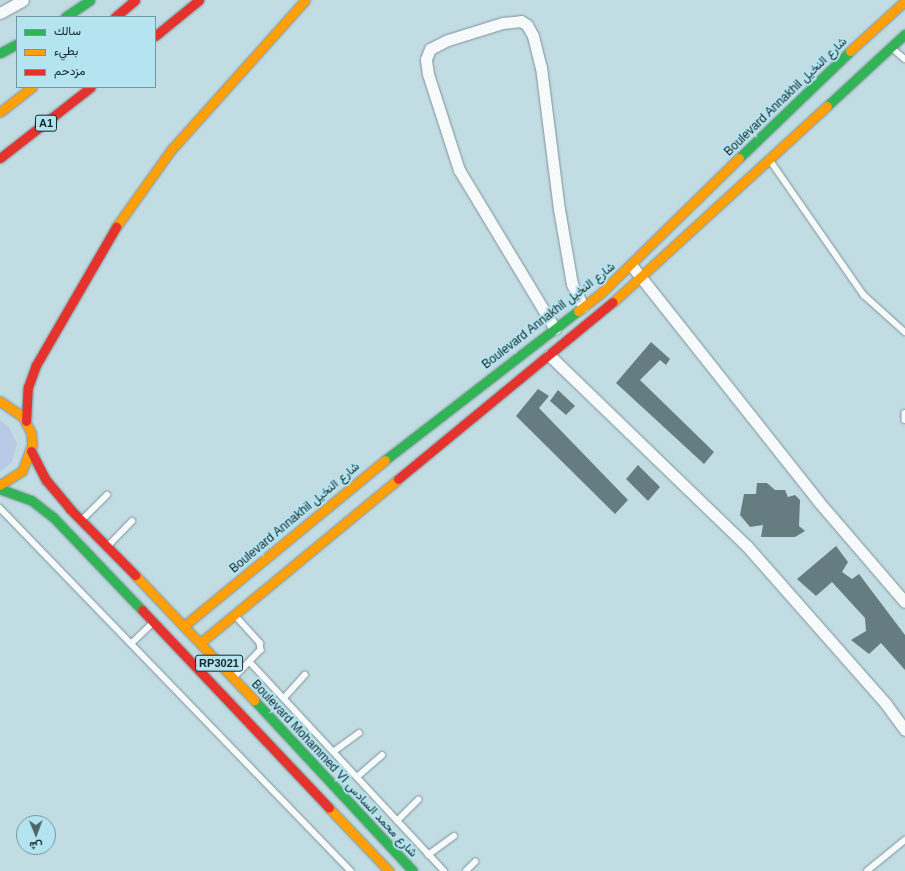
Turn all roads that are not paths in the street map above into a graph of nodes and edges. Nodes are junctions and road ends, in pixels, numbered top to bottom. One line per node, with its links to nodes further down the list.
1 (23, 0): 7 (street)
2 (90, 0): 8 (main road)
3 (135, 0): 9 (main road)
4 (199, 0): 11 (main road)
5 (305, 0): 30 (main road)
6 (905, 1): 21 (main road, Boulevard Annakhil شارع النخيل)
7 (0, 13)
8 (66, 16)
9 (116, 16)
10 (905, 34): 13 (main road)
11 (156, 35)
12 (16, 45): 14 (main road)
13 (891, 47): 15 (lane); 20 (main road)
14 (0, 53)
15 (905, 59)
16 (31, 88): 18 (main road)
17 (91, 88): 19 (main road, A1)
18 (0, 112)
19 (0, 158)
20 (770, 159): 22 (main road); 25 (lane)
21 (632, 266): 22 (street); 23 (main road, Boulevard Annakhil شارع النخيل)
22 (642, 278): 26 (main road); 39 (street)
23 (583, 307): 24 (main road, Boulevard Annakhil شارع النخيل); 24 (street)
24 (555, 329): 43 (main road, Boulevard Annakhil شارع النخيل)
25 (905, 332)
26 (549, 355): 41 (main road); 50 (street)
27 (0, 401): 30 (main road)
28 (905, 413): 29 (lane)
29 (905, 420)
30 (26, 421): 31 (main road, RP3021)
31 (31, 451): 32 (main road, RP3021); 36 (main road, Boulevard Mohammed VI شارع محمد السادس / RP3021)
32 (0, 485)
33 (0, 489): 42 (main road, RP3021)
34 (108, 494): 36 (lane)
35 (0, 508): 45 (lane)
36 (81, 520): 38 (main road, Boulevard Mohammed VI شارع محمد السادس / RP3021)
37 (132, 521): 38 (lane)
38 (108, 547): 43 (main road, Boulevard Mohammed VI شارع محمد السادس / RP3021)
39 (901, 589): 40 (street)
40 (905, 602)
41 (234, 615): 44 (main road); 46 (lane)
42 (154, 623): 45 (lane); 62 (main road, RP3021)
43 (185, 625): 44 (main road, Boulevard Mohammed VI شارع محمد السادس / RP3021)
44 (200, 643): 48 (main road, Boulevard Mohammed VI شارع محمد السادس / RP3021)
45 (132, 644): 61 (lane)
46 (251, 663): 48 (lane); 49 (lane)
47 (305, 675): 49 (lane)
48 (233, 678): 63 (main road, Boulevard Mohammed VI شارع محمد السادس / RP3021)
49 (284, 698): 52 (lane)
50 (905, 730)
51 (359, 733): 52 (lane)
52 (333, 752): 54 (lane)
53 (382, 755): 54 (lane)
54 (357, 777): 56 (lane)
55 (418, 800): 56 (lane)
56 (397, 821): 59 (lane)
57 (454, 836): 59 (lane)
58 (905, 840): 66 (lane)
59 (428, 854): 64 (lane)
60 (475, 862): 65 (lane)
61 (351, 871)
62 (389, 871)
63 (413, 871)
64 (444, 871)
65 (466, 871)
66 (867, 871)

